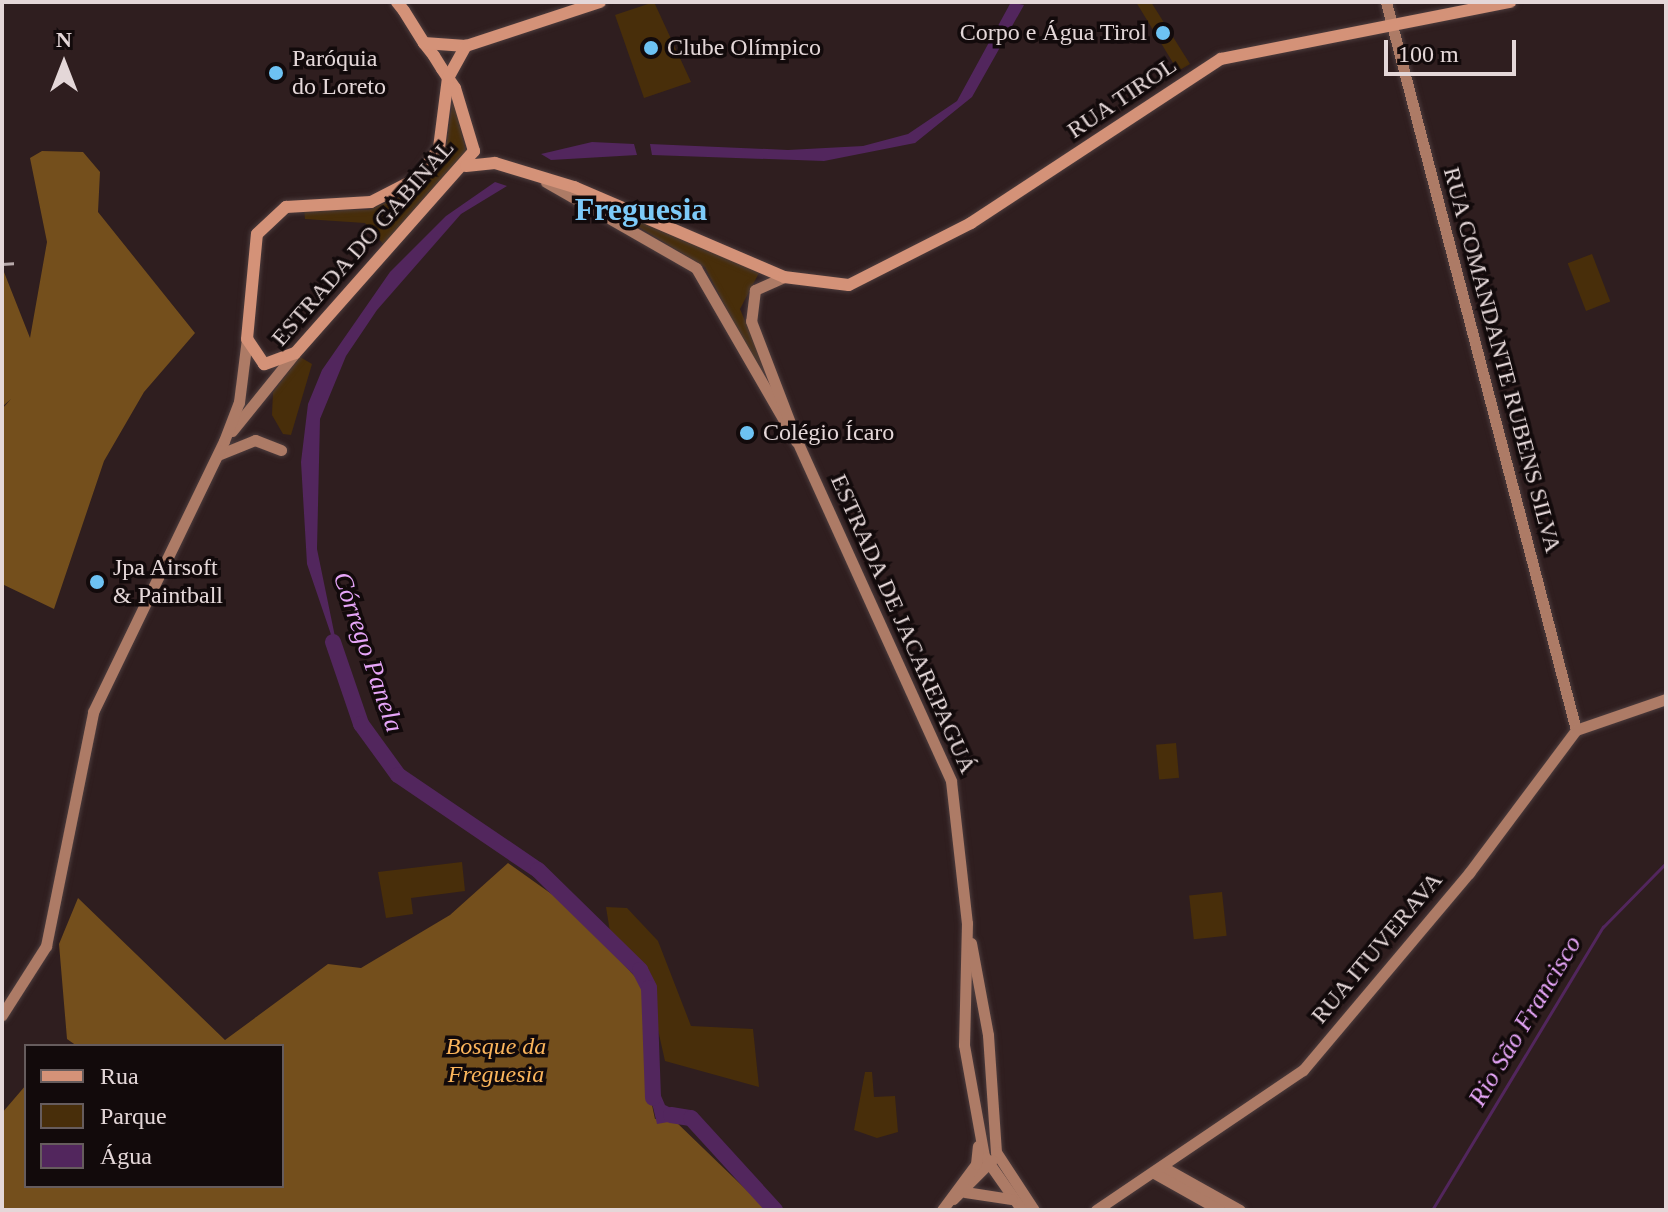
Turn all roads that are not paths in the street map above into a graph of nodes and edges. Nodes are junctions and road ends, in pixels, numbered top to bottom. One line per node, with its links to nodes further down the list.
1 (397, 2): 6 (main road)
2 (600, 2): 7 (main road)
3 (1386, 2): 5 (main road, RUA COMANDANTE RUBENS SILVA)
4 (1510, 2): 5 (main road, RUA TIROL)
5 (1392, 24): 11 (main road, RUA TIROL); 19 (main road, RUA COMANDANTE RUBENS SILVA)
6 (424, 43): 7 (main road); 8 (main road)
7 (466, 46): 8 (main road)
8 (448, 78): 9 (main road, ESTRADA DO GABINAL); 12 (main road, ESTRADA DO GABINAL)
9 (466, 166): 10 (main road, ESTRADA DE JACAREPAGUÁ); 13 (main road, ESTRADA DO GABINAL)
10 (546, 182): 11 (main road, ESTRADA DE JACAREPAGUÁ); 15 (main road, ESTRADA DE JACAREPAGUÁ)
11 (784, 277): 15 (main road, ESTRADA DE JACAREPAGUÁ)
12 (247, 339): 13 (main road); 14 (main road, ESTRADA DO GABINAL)
13 (295, 353): 14 (main road, ESTRADA DO GABINAL)
14 (224, 441): 17 (main road, ESTRADA DO GABINAL)
15 (797, 441): 20 (main road, ESTRADA DE JACAREPAGUÁ)
16 (281, 450): 17 (main road)
17 (218, 455): 21 (main road, ESTRADA DO GABINAL)
18 (1666, 699): 19 (main road)
19 (1576, 730): 27 (main road, RUA ITUVERAVA)
20 (967, 923): 22 (main road, ESTRADA DE JACAREPAGUÁ); 23 (main road, ESTRADA DE JACAREPAGUÁ)
21 (2, 1015)
22 (965, 1037): 23 (main road); 24 (main road, ESTRADA DE JACAREPAGUÁ)
23 (991, 1078): 25 (main road, ESTRADA DE JACAREPAGUÁ)
24 (980, 1134): 26 (main road, ESTRADA DE JACAREPAGUÁ); 30 (main road)
25 (995, 1145): 26 (main road); 31 (main road, ESTRADA DE JACAREPAGUÁ)
26 (988, 1166): 28 (main road); 29 (main road, ESTRADA DE JACAREPAGUÁ)
27 (1159, 1170): 32 (main road, RUA ITUVERAVA); 33 (main road); 34 (main road)
28 (965, 1192): 29 (main road); 30 (main road)
29 (1014, 1200): 31 (main road, ESTRADA DE JACAREPAGUÁ)
30 (946, 1206)
31 (1030, 1208)
32 (1096, 1210)
33 (1220, 1210)
34 (1240, 1210)

